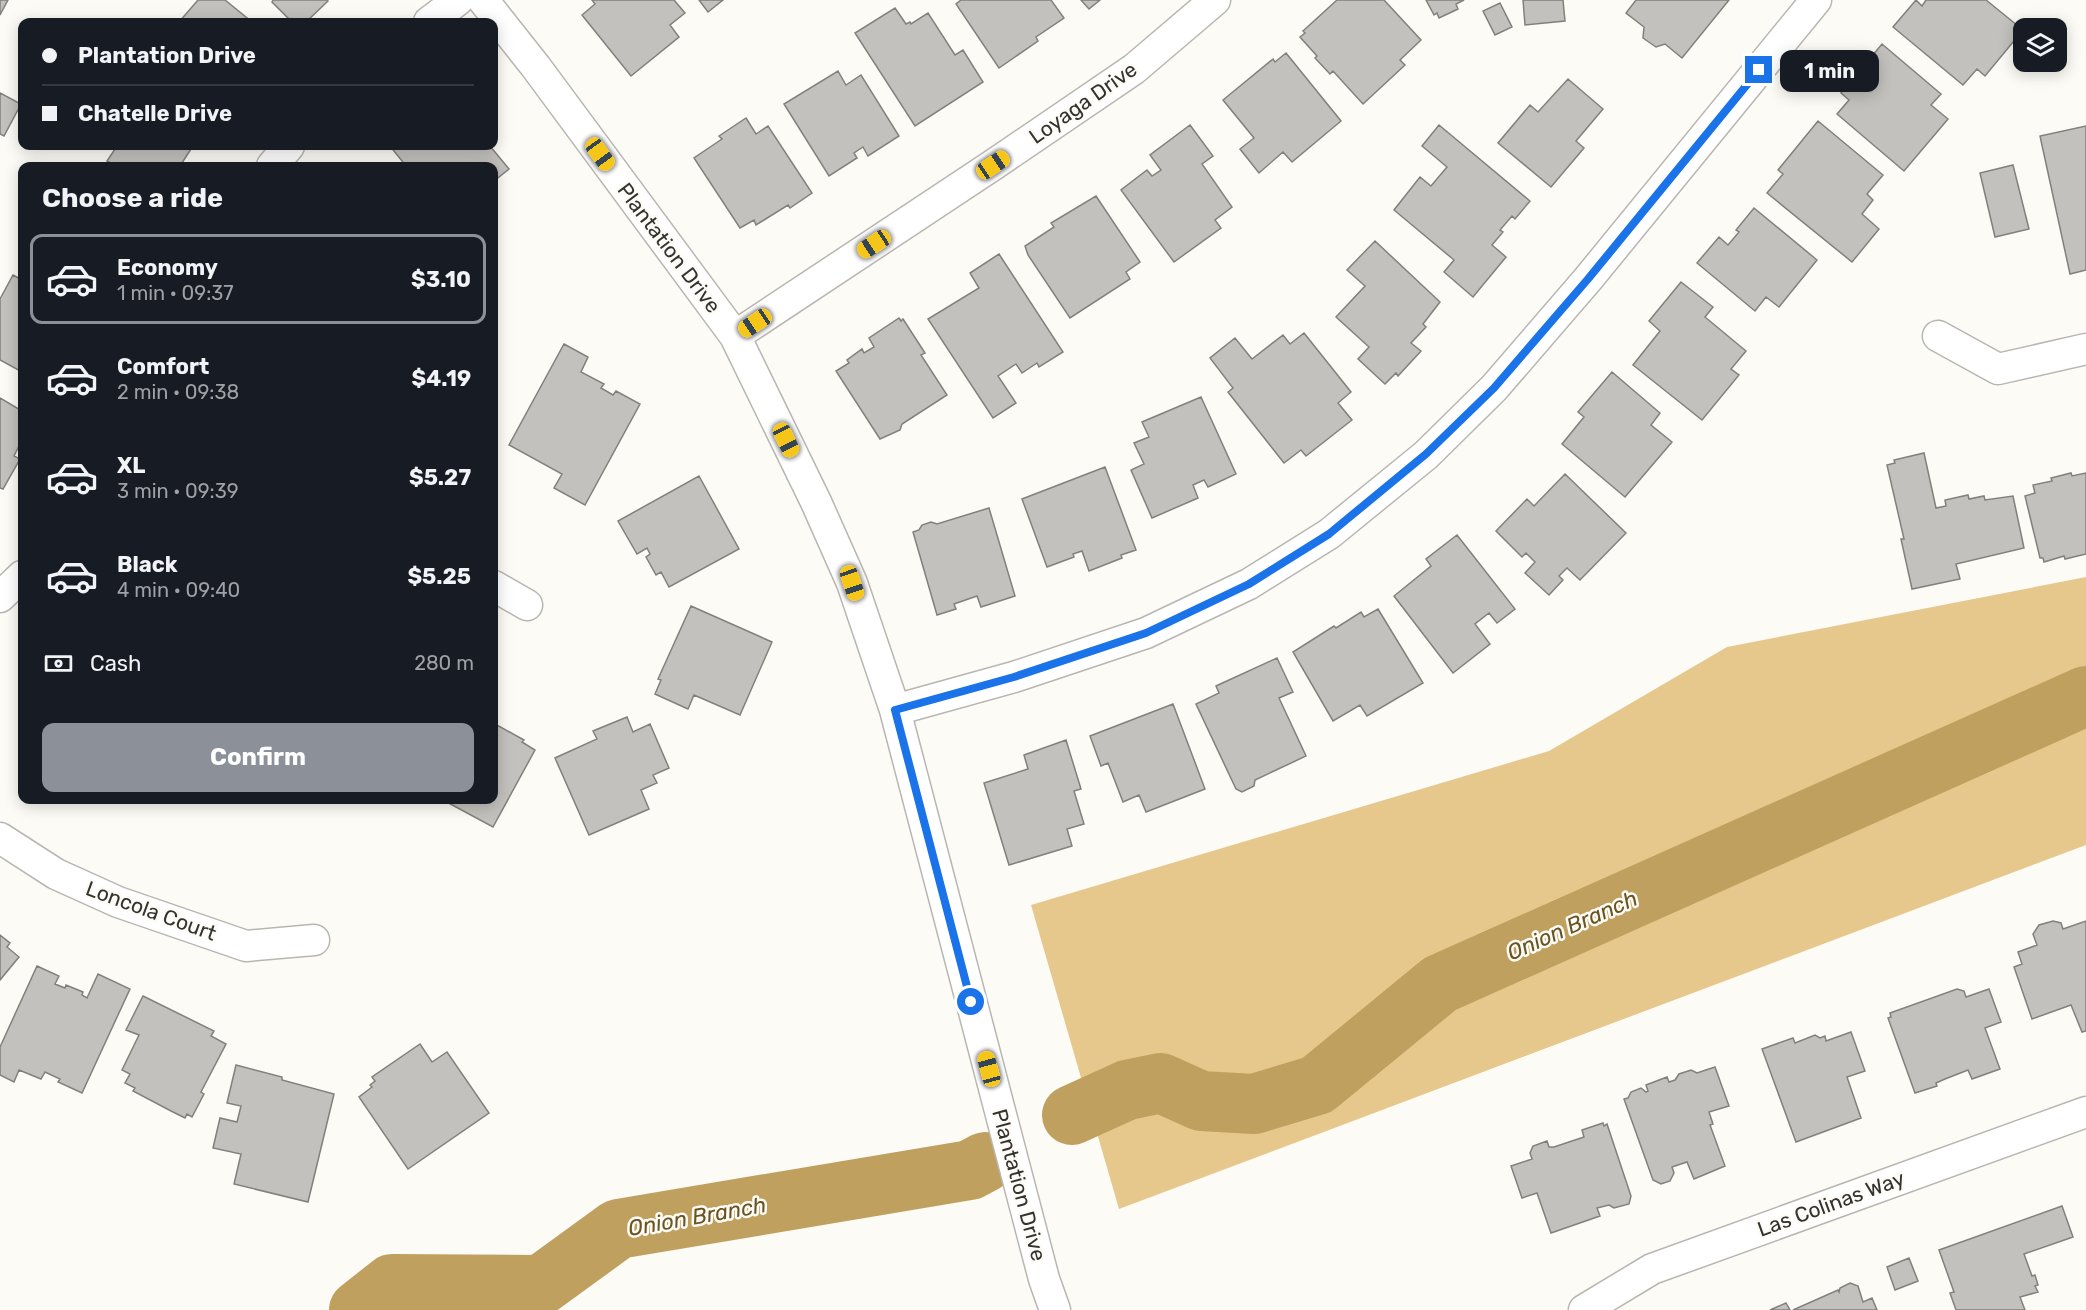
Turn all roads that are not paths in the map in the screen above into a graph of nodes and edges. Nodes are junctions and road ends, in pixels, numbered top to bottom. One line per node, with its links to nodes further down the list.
1 (458, 0): 5 (street)
2 (483, 0): 6 (street, Plantation Drive)
3 (1215, 0): 10 (street, Loyaga Drive)
4 (1816, 0): 17 (street)
5 (434, 18)
6 (497, 18)
7 (498, 19): 10 (street, Plantation Drive)
8 (286, 150): 9 (street)
9 (275, 162)
10 (735, 336): 17 (street, Plantation Drive)
11 (1938, 336): 12 (street)
12 (2086, 349)
13 (18, 580): 15 (street)
14 (498, 588): 16 (street)
15 (0, 597)
16 (527, 605)
17 (895, 710): 21 (street, Plantation Drive)
18 (0, 838): 19 (street, Loncola Court)
19 (314, 940)
20 (2086, 1112): 22 (street, Las Colinas Way)
21 (1055, 1310)
22 (1584, 1310)

